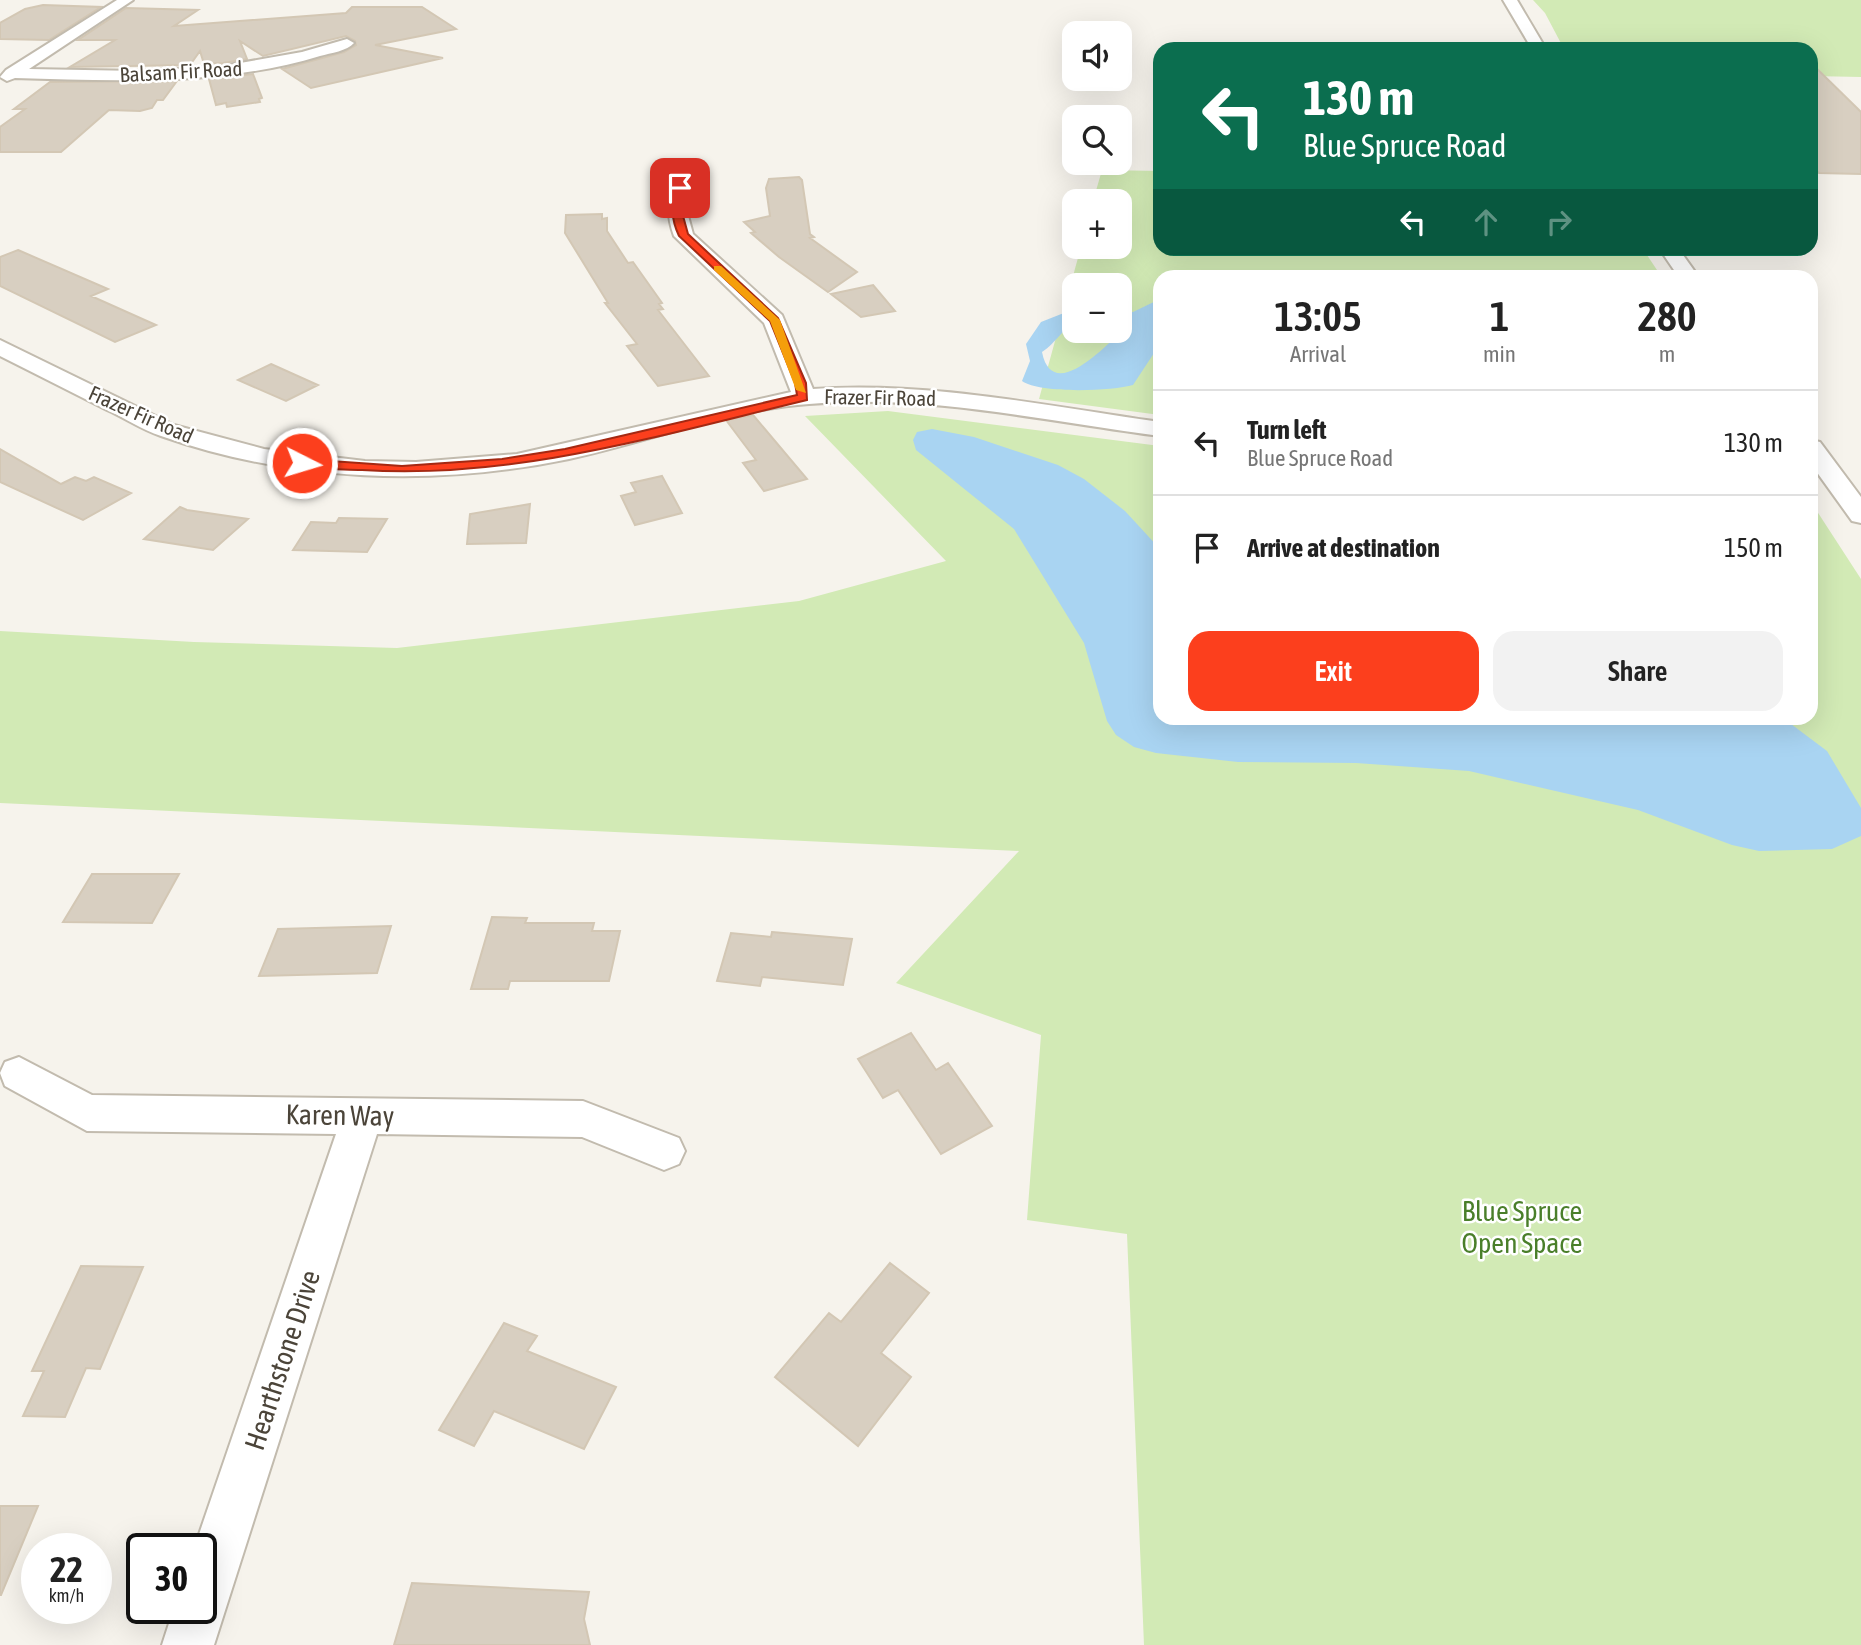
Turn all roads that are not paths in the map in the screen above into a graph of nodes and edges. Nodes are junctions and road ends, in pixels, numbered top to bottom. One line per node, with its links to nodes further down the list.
1 (126, 0): 5 (street)
2 (1510, 0): 3 (street)
3 (1535, 42)
4 (347, 43): 5 (street, Balsam Fir Road)
5 (6, 77)
6 (680, 188): 8 (street)
7 (0, 347): 8 (street, Frazer Fir Road)
8 (803, 397): 9 (street, Frazer Fir Road)
9 (1153, 428)
10 (1818, 457): 11 (street)
11 (1861, 515)
12 (19, 1074): 13 (street, Karen Way)
13 (363, 1115): 14 (street, Karen Way); 15 (street, Hearthstone Drive)
14 (664, 1151)
15 (217, 1558)
16 (195, 1624): 17 (street, Hearthstone Drive)
17 (188, 1645)

